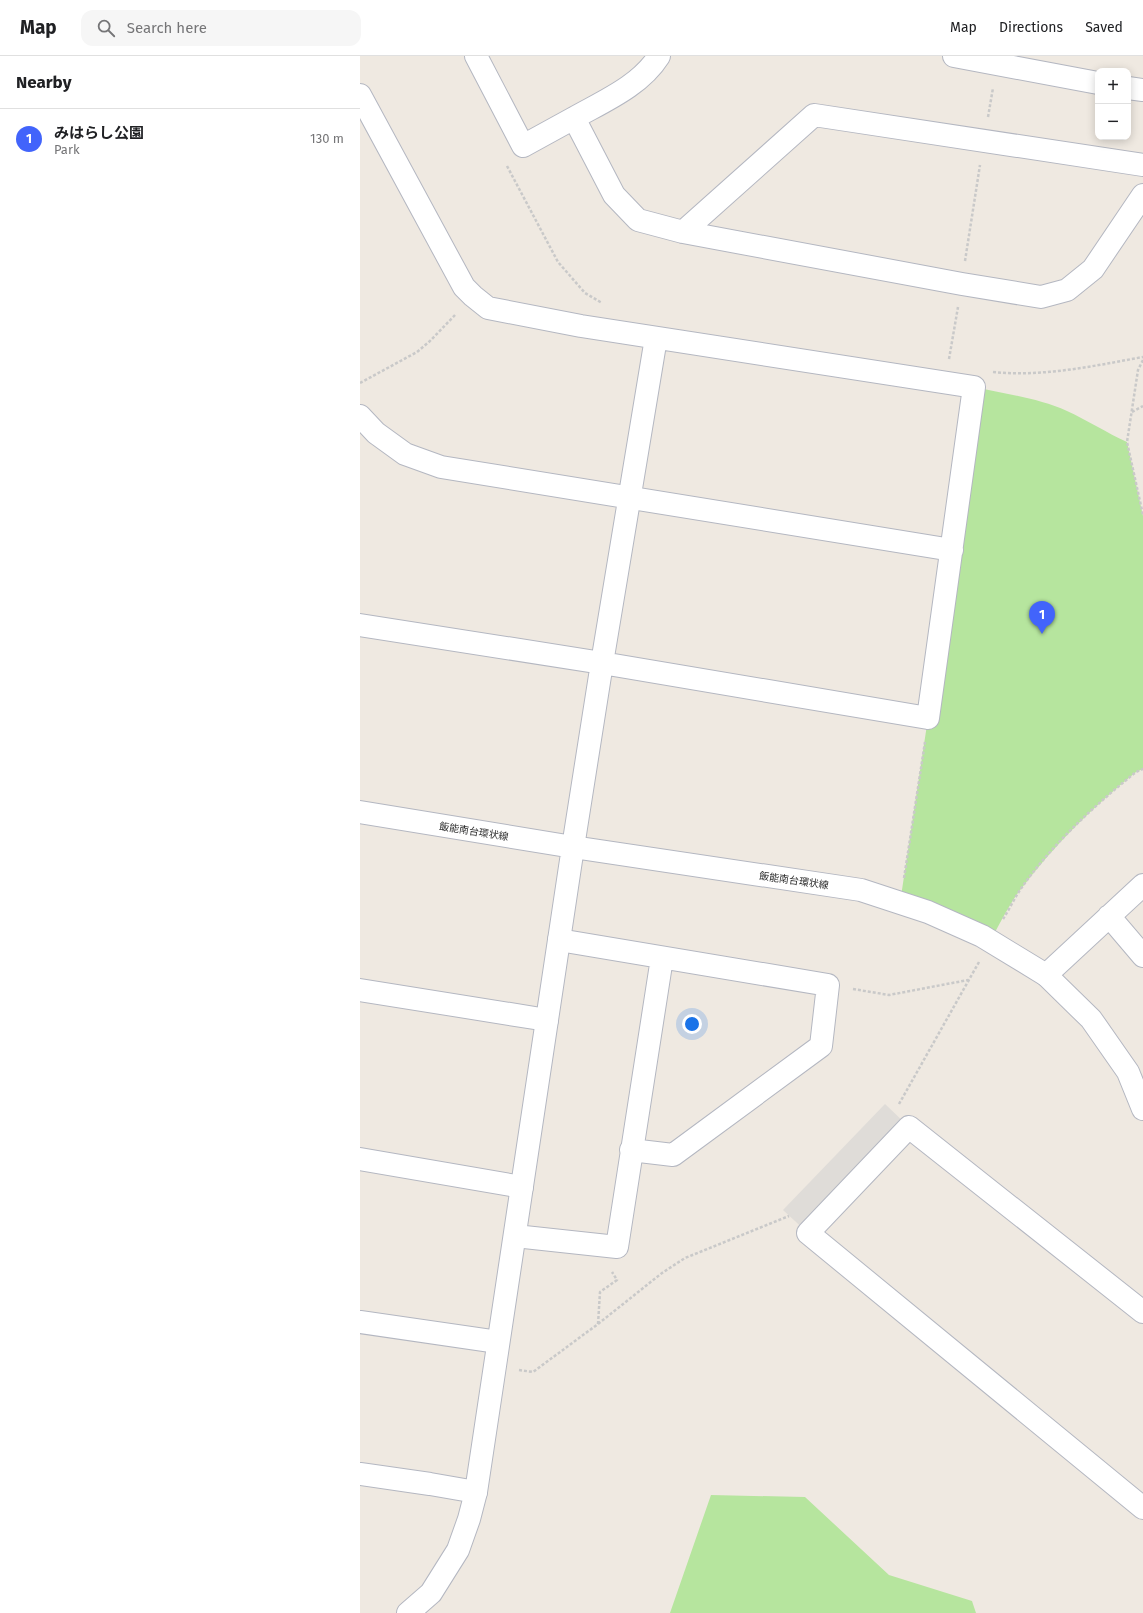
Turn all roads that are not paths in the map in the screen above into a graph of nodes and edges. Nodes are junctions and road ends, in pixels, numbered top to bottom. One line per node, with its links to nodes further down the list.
1 (476, 56): 9 (street)
2 (659, 56): 9 (street)
3 (954, 56): 4 (street)
4 (1026, 63): 5 (street)
5 (1095, 82)
6 (1131, 88): 7 (street)
7 (1143, 90)
8 (360, 95): 13 (street)
9 (574, 118): 12 (street)
10 (1143, 165): 12 (street)
11 (1143, 195): 12 (street)
12 (683, 232)
13 (656, 338): 15 (street); 16 (street)
14 (360, 416): 15 (street)
15 (629, 498): 16 (street); 18 (street)
16 (952, 550): 18 (street)
17 (360, 625): 18 (street)
18 (602, 663): 20 (street)
19 (360, 812): 20 (street, 飯能南台環状線)
20 (573, 847): 23 (street); 26 (street, 飯能南台環状線)
21 (1143, 885): 22 (street)
22 (1109, 916): 24 (street); 26 (street)
23 (559, 940): 25 (street); 28 (street)
24 (1143, 956)
25 (662, 958): 30 (street); 30 (street)
26 (1046, 975): 29 (street, 飯能南台環状線)
27 (360, 990): 28 (street)
28 (547, 1020): 32 (street)
29 (1143, 1109)
30 (631, 1150): 33 (street)
31 (360, 1159): 32 (street)
32 (522, 1187): 33 (street)
33 (514, 1236): 36 (street)
34 (1143, 1312): 39 (street)
35 (360, 1322): 36 (street)
36 (498, 1342): 38 (street)
37 (360, 1474): 38 (street)
38 (476, 1492): 40 (street)
39 (1143, 1508)
40 (408, 1613)

